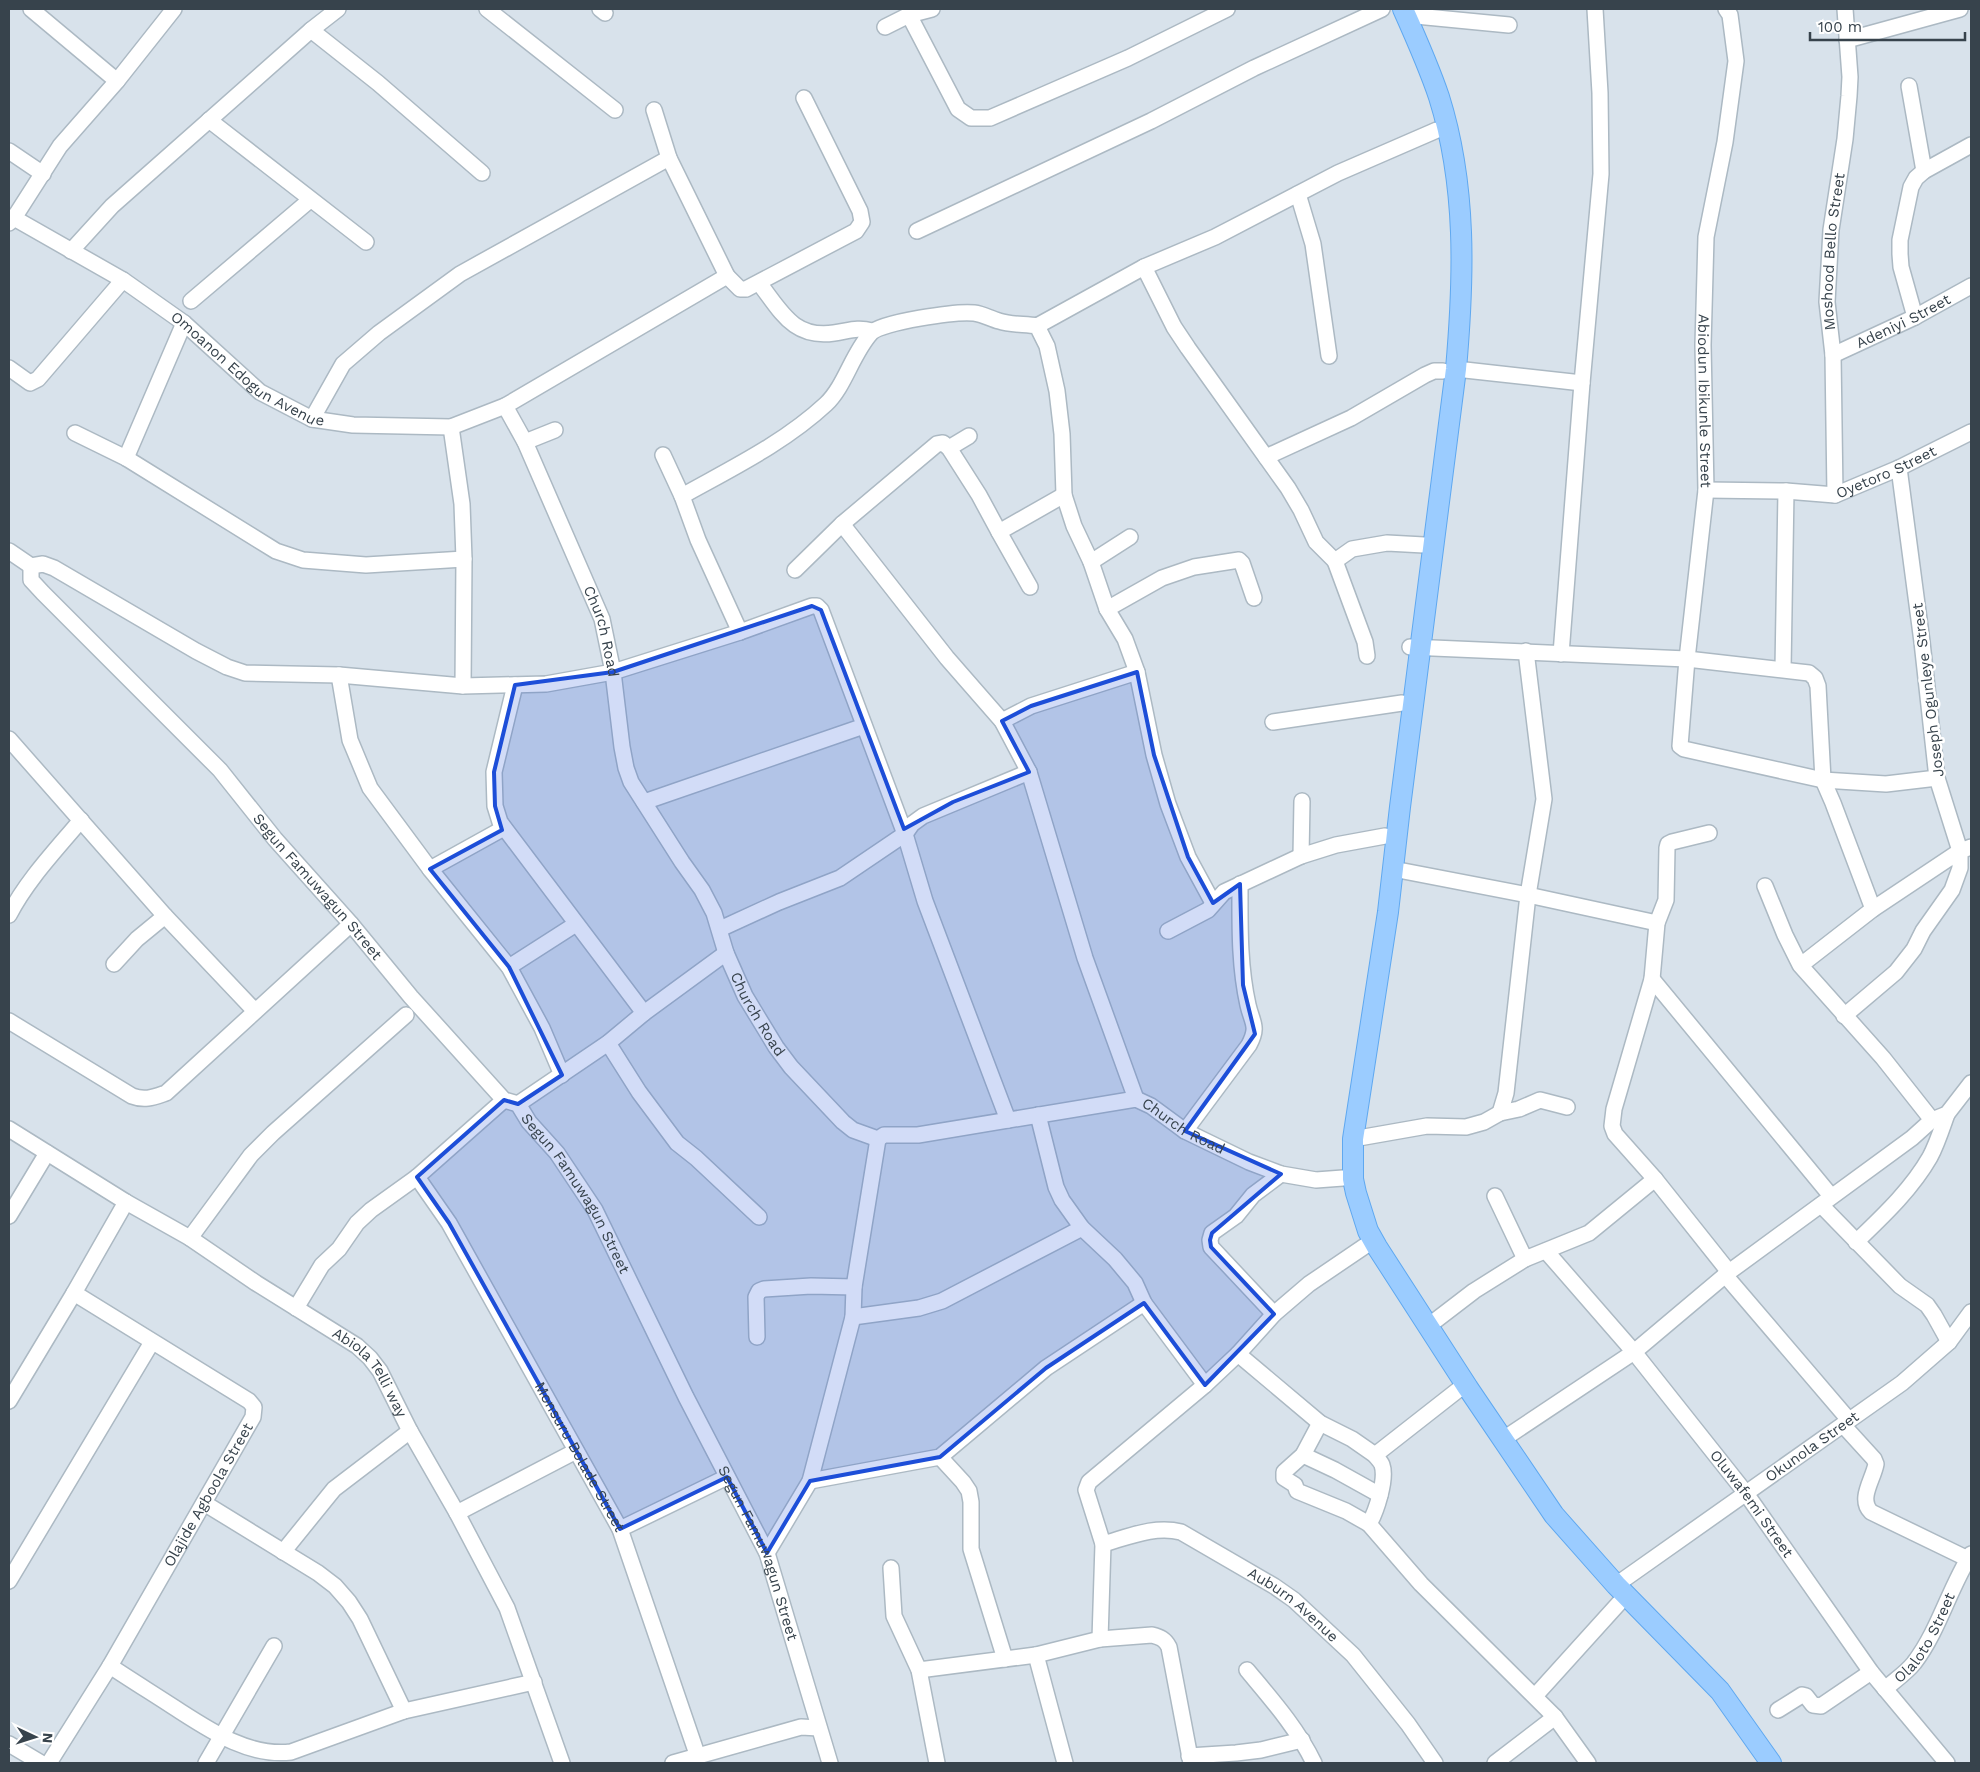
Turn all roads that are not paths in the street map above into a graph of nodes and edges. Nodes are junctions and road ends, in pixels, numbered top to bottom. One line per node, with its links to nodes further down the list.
1 (31, 9): 19 (street)
2 (174, 9): 19 (street)
3 (338, 9): 17 (street)
4 (487, 9): 22 (street)
5 (932, 9): 14 (street)
6 (1227, 9): 14 (street)
7 (1382, 9): 35 (street)
8 (1390, 9): 25 (main road)
9 (1595, 9): 52 (street)
10 (1726, 9): 66 (street, Abiodun Ibikunle Street)
11 (1845, 9): 18 (street, Moshood Bello Street)
12 (1960, 9): 18 (street)
13 (1405, 13): 15 (street); 51 (main road)
14 (909, 15): 16 (street)
15 (1509, 25)
16 (885, 27)
17 (311, 30): 24 (street); 30 (street)
18 (1847, 40): 48 (street, Moshood Bello Street)
19 (117, 81): 31 (street)
20 (1909, 86): 29 (street)
21 (804, 98): 41 (street)
22 (615, 110)
23 (654, 110): 28 (street)
24 (209, 120): 33 (street); 37 (street)
25 (1437, 130): 32 (street); 51 (main road)
26 (1971, 145): 29 (street)
27 (9, 151): 31 (street)
28 (669, 158): 39 (street); 54 (street)
29 (1924, 171): 44 (street)
30 (482, 173)
31 (43, 174): 34 (street)
32 (1298, 194): 38 (street); 49 (street)
33 (310, 200): 36 (street); 43 (street)
34 (10, 220): 37 (street, Omoanon Edogun Avenue)
35 (917, 231)
36 (366, 242)
37 (71, 251): 40 (street, Omoanon Edogun Avenue)
38 (1144, 267): 46 (street); 63 (street)
39 (727, 276): 41 (street); 53 (street, Omoanon Edogun Avenue)
40 (123, 280): 45 (street, Omoanon Edogun Avenue); 50 (street)
41 (759, 283): 47 (street)
42 (1971, 286): 44 (street, Adeniyi Street)
43 (191, 301)
44 (1915, 317): 48 (street, Adeniyi Street)
45 (184, 323): 54 (street, Omoanon Edogun Avenue); 64 (street)
46 (1037, 326): 47 (street); 68 (street)
47 (872, 331): 70 (street)
48 (1833, 355): 69 (street, Moshood Bello Street)
49 (1329, 356)
50 (9, 368)
51 (1450, 370): 52 (street); 63 (street); 74 (main road); 85 (main road)
52 (1582, 383): 87 (street)
53 (505, 406): 55 (street, Omoanon Edogun Avenue); 60 (street, Church Road)
54 (312, 419): 55 (street, Omoanon Edogun Avenue)
55 (451, 427): 76 (street)
56 (554, 430): 60 (street)
57 (1971, 432): 65 (street, Oyetoro Street)
58 (75, 433): 64 (street)
59 (970, 436): 61 (street)
60 (525, 442): 91 (street, Church Road)
61 (949, 448): 71 (street); 72 (street)
62 (663, 454): 70 (street)
63 (1266, 457): 77 (street)
64 (126, 458): 76 (street)
65 (1900, 468): 69 (street, Oyetoro Street); 102 (street, Joseph Ogunleye Street)
66 (1706, 490): 67 (street, Oyetoro Street); 89 (street, Abiodun Ibikunle Street)
67 (1786, 492): 69 (street, Oyetoro Street); 90 (street)
68 (1064, 495): 72 (street); 78 (street)
69 (1836, 495)
70 (682, 496): 84 (street)
71 (842, 524): 80 (street); 97 (street)
72 (998, 532): 81 (street)
73 (1130, 537): 78 (street)
74 (1424, 545): 77 (street); 85 (main road)
75 (9, 551): 79 (street)
76 (464, 559): 95 (street)
77 (1335, 561): 88 (street)
78 (1091, 562): 83 (street)
79 (31, 566): 93 (street); 123 (street, Segun Famuwagun Street)
80 (795, 570)
81 (1030, 587)
82 (1254, 598): 83 (street)
83 (1107, 609): 92 (street)
84 (740, 632): 91 (street); 99 (street)
85 (1415, 647): 86 (street); 96 (main road); 114 (main road)
86 (1526, 652): 87 (street); 117 (street)
87 (1561, 654): 89 (street)
88 (1368, 656)
89 (1687, 659): 90 (street); 103 (street, Abiodun Ibikunle Street)
90 (1783, 669): 103 (street)
91 (613, 672): 94 (street); 105 (street, Church Road)
92 (1137, 672): 97 (street); 118 (street)
93 (339, 675): 95 (street); 113 (street)
94 (515, 685): 95 (street); 107 (street)
95 (463, 686)
96 (1402, 703): 98 (street); 110 (main road)
97 (1002, 721): 101 (street)
98 (1273, 722)
99 (864, 726): 105 (street); 109 (street)
100 (9, 739): 106 (street)
101 (1030, 772): 109 (street); 141 (street)
102 (1937, 778): 103 (street); 111 (street, Joseph Ogunleye Street)
103 (1822, 780): 120 (street)
104 (1302, 801): 112 (street)
105 (644, 802): 125 (street, Church Road)
106 (81, 820): 119 (street); 121 (street)
107 (504, 828): 113 (street); 124 (street)
108 (1710, 833): 122 (street)
109 (905, 834): 125 (street); 147 (street)
110 (1385, 836): 112 (street); 138 (main road)
111 (1966, 849): 120 (street); 135 (street, Joseph Ogunleye Street)
112 (1301, 856): 115 (street)
113 (430, 869): 130 (street)
114 (1393, 870): 117 (street); 138 (main road)
115 (1240, 884): 118 (street); 150 (street)
116 (1765, 886): 129 (street)
117 (1528, 895): 122 (street); 144 (street)
118 (1213, 903): 126 (street)
119 (11, 906)
120 (1873, 909): 129 (street)
121 (165, 916): 128 (street); 132 (street)
122 (1657, 923): 131 (street)
123 (351, 924): 132 (street); 142 (street, Segun Famuwagun Street)
124 (576, 924): 130 (street); 133 (street)
125 (720, 929): 127 (street, Church Road)
126 (1168, 931)
127 (726, 953): 133 (street); 152 (street, Church Road)
128 (114, 964)
129 (1801, 965): 135 (street)
130 (509, 967): 139 (street)
131 (1652, 979): 157 (street); 159 (street)
132 (255, 1011): 136 (street)
133 (644, 1013): 137 (street)
134 (406, 1016): 164 (street)
135 (1844, 1016): 148 (street)
136 (9, 1021)
137 (608, 1043): 139 (street); 162 (street)
138 (1358, 1071): 151 (main road); 156 (main road)
139 (562, 1075): 142 (street)
140 (1971, 1083): 145 (street)
141 (1136, 1099): 146 (street, Church Road); 150 (street, Church Road)
142 (511, 1102): 155 (street); 194 (street, Segun Famuwagun Street)
143 (1567, 1107): 144 (street)
144 (1500, 1113): 151 (street)
145 (1947, 1114): 148 (street); 165 (street)
146 (1038, 1115): 147 (street, Church Road); 163 (street)
147 (1008, 1120): 152 (street, Church Road)
148 (1932, 1120): 159 (street)
149 (9, 1129): 153 (street, Abiola Telli way)
150 (1185, 1131): 154 (street, Church Road)
151 (1353, 1138): 177 (main road)
152 (878, 1139): 170 (street)
153 (47, 1154): 160 (street, Abiola Telli way); 161 (street)
154 (1281, 1174): 156 (street, Church Road); 175 (street)
155 (416, 1177): 173 (street); 190 (street, Monsuru Bolade Street)
156 (1343, 1178): 166 (main road)
157 (1655, 1179): 167 (street); 169 (street)
158 (1496, 1196): 168 (street)
159 (1826, 1201): 165 (street); 169 (street)
160 (126, 1202): 164 (street, Abiola Telli way); 171 (street)
161 (9, 1216)
162 (759, 1218)
163 (1082, 1228): 172 (street); 176 (street)
164 (190, 1238): 173 (street, Abiola Telli way)
165 (1856, 1242): 180 (street)
166 (1365, 1246): 175 (street); 184 (main road)
167 (1546, 1252): 168 (street); 181 (street, Oluwafemi Street)
168 (1525, 1259): 177 (street)
169 (1727, 1274): 181 (street); 187 (street)
170 (854, 1287): 176 (street); 178 (street)
171 (74, 1293): 179 (street, Olajide Agboola Street); 185 (street)
172 (1144, 1303): 183 (street); 193 (street)
173 (296, 1308): 188 (street, Abiola Telli way)
174 (1971, 1312): 180 (street, Okunola Street)
175 (1274, 1314): 182 (street)
176 (853, 1317): 195 (street)
177 (1427, 1327): 189 (main road)
178 (757, 1337)
179 (152, 1342): 198 (street, Olajide Agboola Street); 207 (street)
180 (1949, 1342): 187 (street, Okunola Street)
181 (1634, 1352): 189 (street); 196 (street, Oluwafemi Street)
182 (1238, 1354): 183 (street); 186 (street)
183 (1204, 1385): 202 (street)
184 (1458, 1390): 191 (street); 208 (main road)
185 (9, 1400)
186 (1320, 1423): 191 (street); 192 (street)
187 (1846, 1423): 196 (street, Okunola Street); 205 (street)
188 (410, 1431): 199 (street, Abiola Telli way); 203 (street)
189 (1502, 1440): 208 (main road)
190 (576, 1451): 199 (street); 201 (street, Monsuru Bolade Street)
191 (1375, 1455): 197 (street)
192 (1303, 1456): 197 (street); 200 (street)
193 (940, 1457): 195 (street); 213 (street)
194 (727, 1477): 201 (street); 204 (street, Segun Famuwagun Street)
195 (810, 1481): 204 (street)
196 (1745, 1492): 208 (street, Okunola Street); 217 (street, Oluwafemi Street)
197 (1380, 1495): 200 (street)
198 (204, 1503): 203 (street); 214 (street, Olajide Agboola Street)
199 (457, 1513): 218 (street, Abiola Telli way)
200 (1369, 1524): 220 (street)
201 (620, 1529): 228 (street, Monsuru Bolade Street)
202 (1103, 1544): 209 (street); 239 (street, Auburn Avenue)
203 (283, 1552): 222 (street)
204 (767, 1553): 224 (street, Segun Famuwagun Street)
205 (1970, 1557): 219 (street, Olaloto Street)
206 (891, 1568): 215 (street)
207 (9, 1581)
208 (1618, 1594): 212 (main road); 220 (street, Okunola Street)
209 (1100, 1639): 211 (street); 229 (street)
210 (274, 1646): 225 (street)
211 (1036, 1655): 213 (street); 237 (street)
212 (1677, 1655): 242 (main road); 243 (main road)
213 (1005, 1659): 215 (street)
214 (110, 1666): 225 (street); 231 (street, Olajide Agboola Street)
215 (919, 1670): 236 (street)
216 (1247, 1670): 226 (street)
217 (1871, 1672): 219 (street, Oluwafemi Street); 221 (street)
218 (534, 1682): 222 (street); 233 (street, Abiola Telli way)
219 (1884, 1689): 244 (street, Oluwafemi Street)
220 (1536, 1696): 223 (street)
221 (1778, 1710)
222 (404, 1712): 225 (street)
223 (1555, 1717): 240 (street); 241 (street)
224 (819, 1728): 228 (street); 235 (street, Segun Famuwagun Street)
225 (220, 1737): 232 (street)
226 (1302, 1740): 229 (street); 238 (street)
227 (9, 1744): 230 (street)
228 (698, 1757): 234 (street)
229 (1190, 1759)
230 (41, 1763)
231 (49, 1763)
232 (206, 1763)
233 (562, 1763)
234 (673, 1763)
235 (830, 1763)
236 (937, 1763)
237 (1065, 1763)
238 (1314, 1763)
239 (1435, 1763)
240 (1495, 1763)
241 (1588, 1763)
242 (1758, 1763)
243 (1771, 1763)
244 (1947, 1763)

